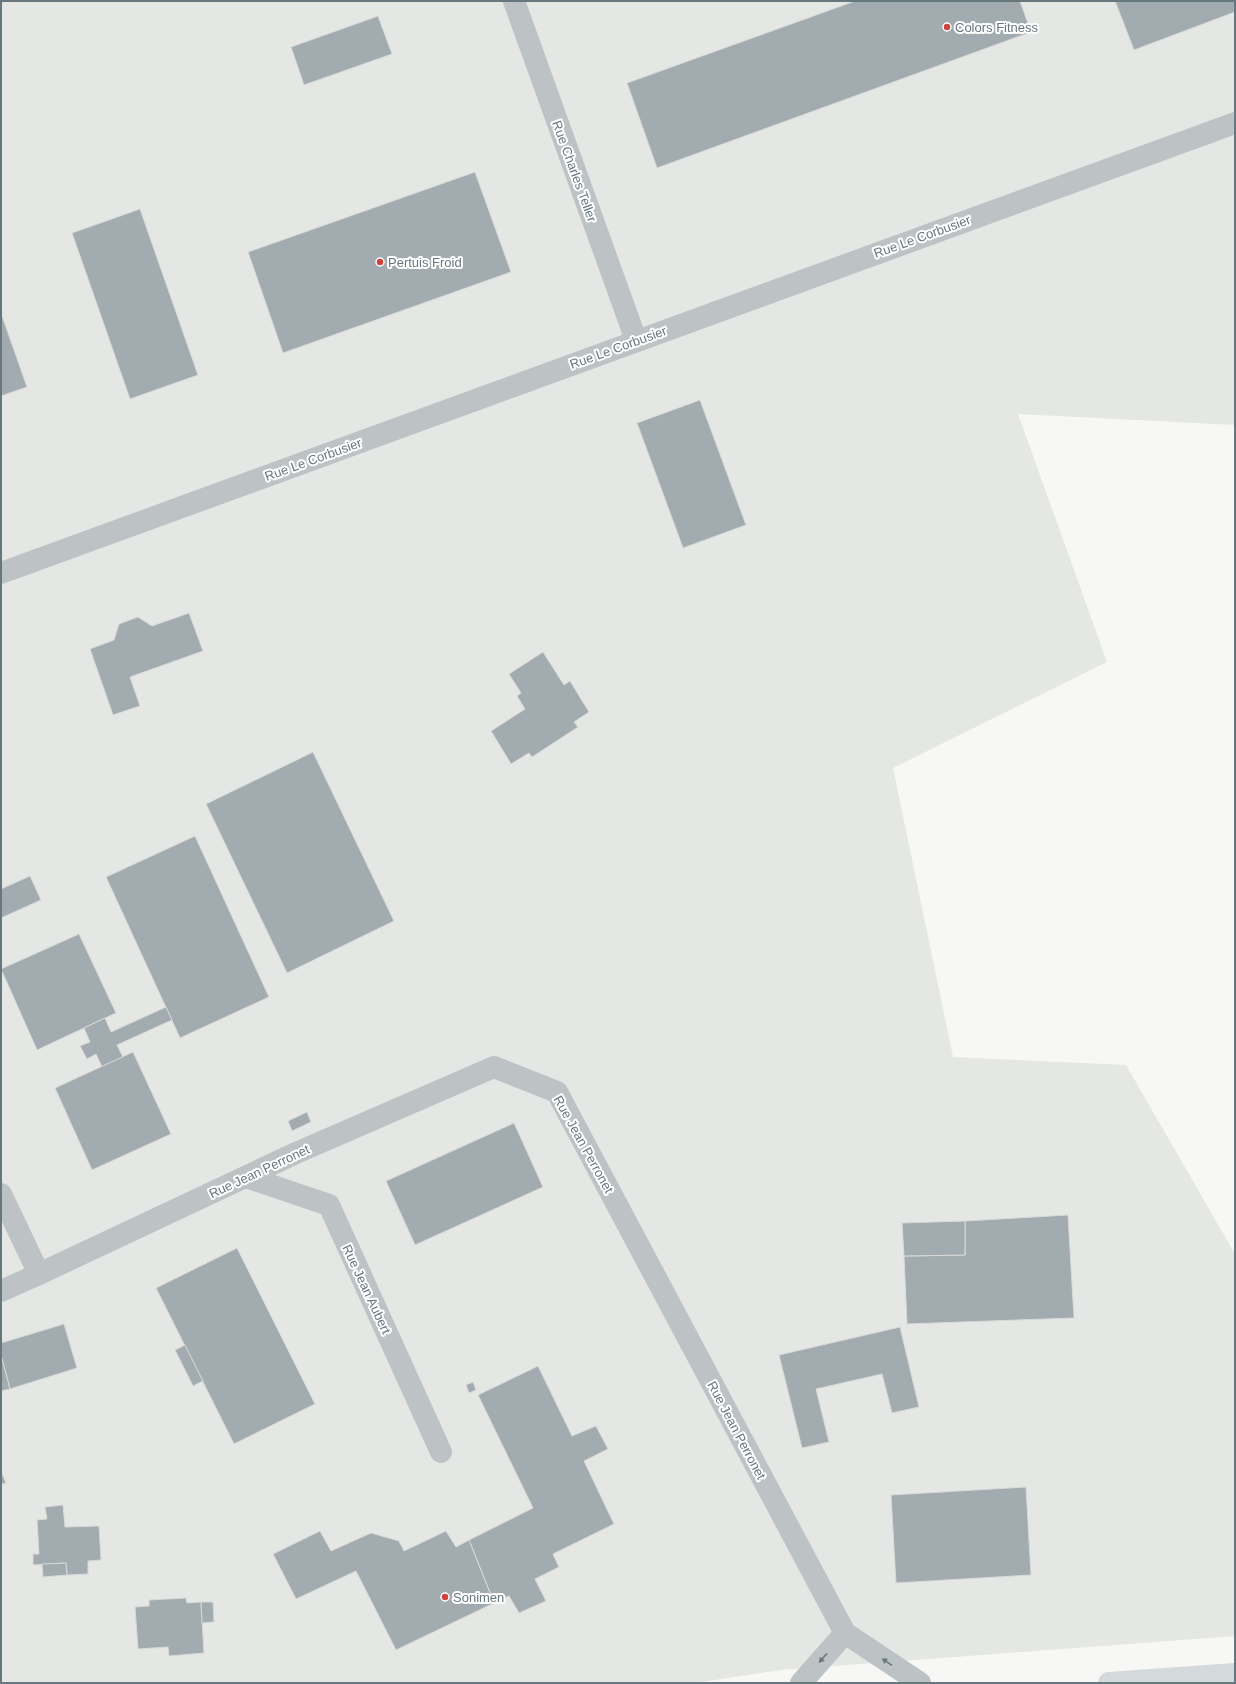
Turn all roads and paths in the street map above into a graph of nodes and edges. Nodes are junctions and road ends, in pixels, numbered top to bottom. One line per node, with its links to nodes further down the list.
1 (514, 1): 3 (street, Rue Charles Teller)
2 (1235, 123): 3 (street, Rue Le Corbusier)
3 (636, 340): 4 (street, Rue Le Corbusier)
4 (1, 573)
5 (246, 1177): 7 (street, Rue Jean Perronet); 9 (street, Rue Jean Aubert); 10 (street, Rue Jean Perronet)
6 (1, 1194): 7 (street)
7 (39, 1274): 8 (street, Rue Jean Perronet)
8 (1, 1292)
9 (441, 1452)
10 (845, 1634): 12 (street, one-way to 12); 13 (street, Rue Jean Perronet, one-way to 10)
11 (1235, 1674): 14 (main road)
12 (801, 1683)
13 (920, 1683)
14 (1109, 1683)

